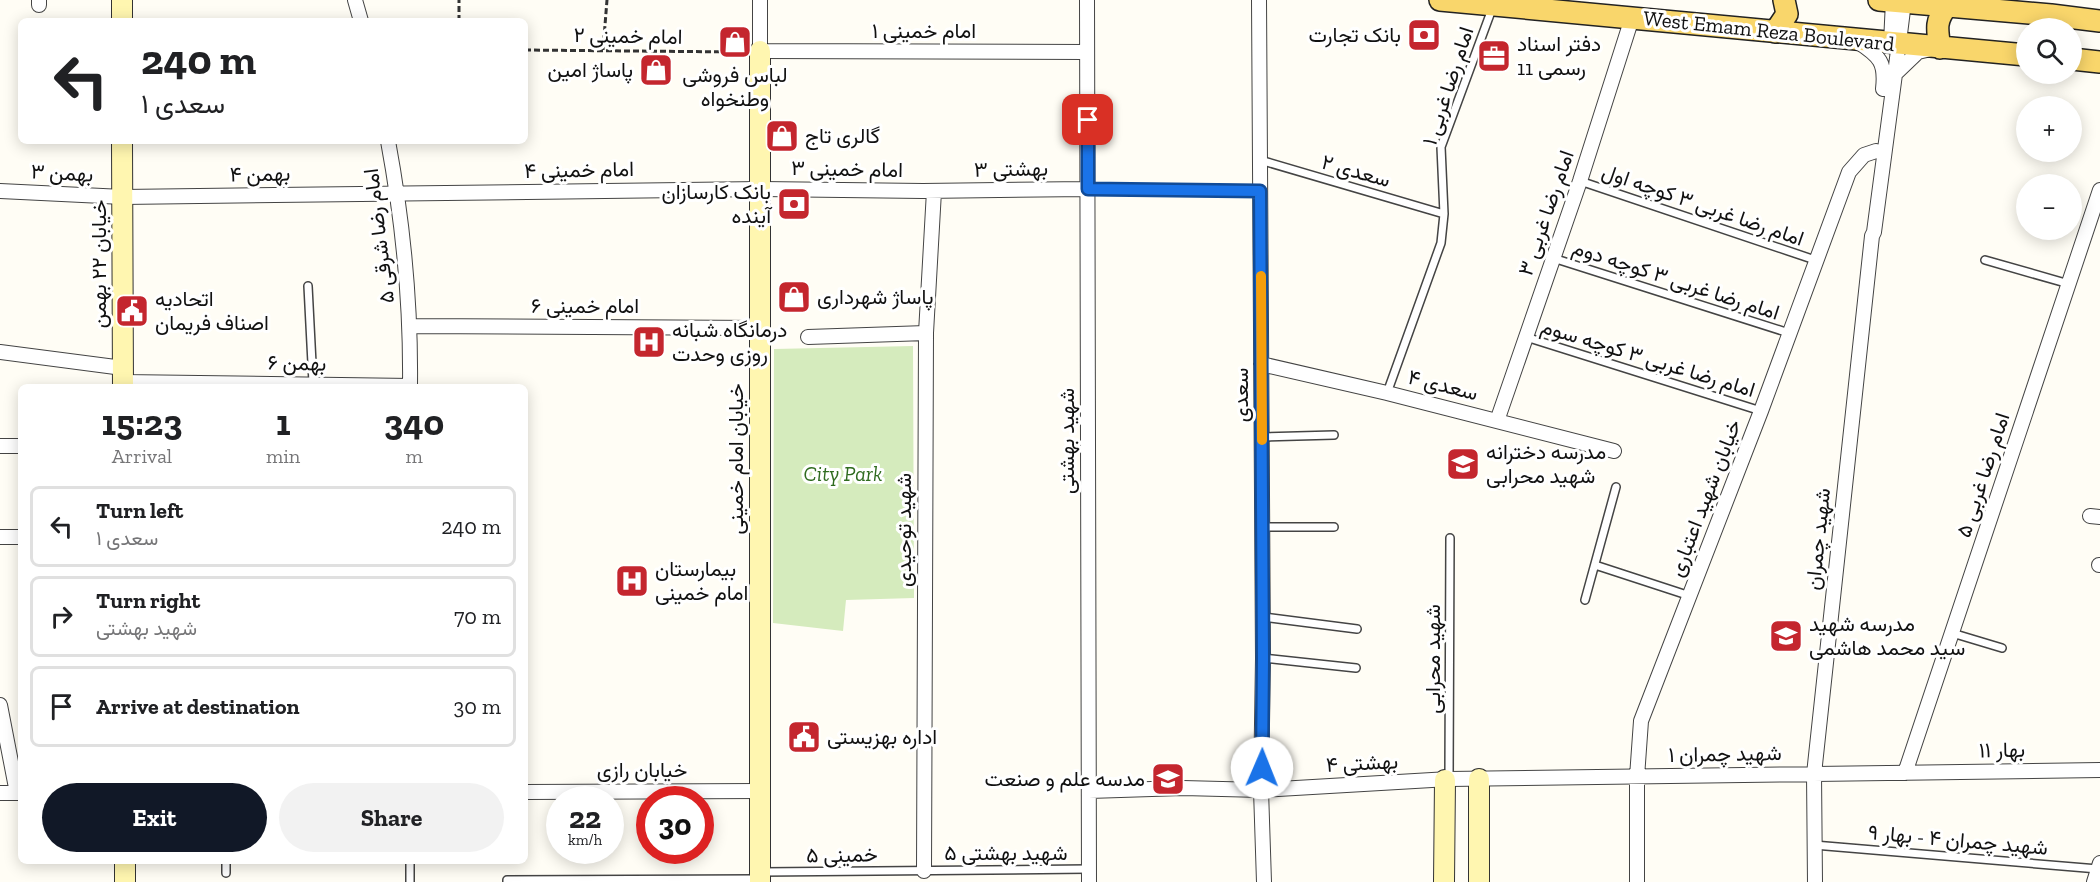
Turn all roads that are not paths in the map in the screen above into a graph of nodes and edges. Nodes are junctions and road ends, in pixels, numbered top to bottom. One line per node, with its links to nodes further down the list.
1 (122, 0): 12 (street)
2 (355, 0): 13 (street)
3 (760, 0): 20 (street, خیابان امام خمینی)
4 (1087, 0): 21 (street, شهید بهشتی)
5 (1259, 0): 29 (street, سعدی)
6 (1440, 0): 9 (main road, West Emam Reza Boulevard)
7 (1784, 0): 16 (main road)
8 (1892, 1): 10 (main road, West Emam Reza Boulevard); 18 (street, شهید چمران)
9 (1493, 5): 14 (main road, West Emam Reza Boulevard); 39 (lane, امام رضا غربی ۱)
10 (1947, 6): 11 (main road, West Emam Reza Boulevard); 19 (main road)
11 (2052, 7): 15 (main road, West Emam Reza Boulevard)
12 (122, 18)
13 (360, 18)
14 (1632, 18): 16 (main road, West Emam Reza Boulevard); 30 (street, امام رضا غربی ۳)
15 (2100, 21)
16 (1775, 32): 17 (main road, West Emam Reza Boulevard)
17 (1854, 39): 18 (main road, West Emam Reza Boulevard); 28 (street, شهید چمران)
18 (1895, 43): 19 (main road, West Emam Reza Boulevard); 25 (street, شهید چمران)
19 (1940, 48): 22 (main road, West Emam Reza Boulevard); 25 (street)
20 (760, 51): 21 (street, امام خمینی ۱); 31 (street, خیابان امام خمینی)
21 (1087, 52): 32 (street, شهید بهشتی)
22 (2016, 54)
23 (2082, 60): 24 (main road)
24 (2100, 62)
25 (1895, 74): 40 (street, شهید چمران)
26 (122, 144): 38 (street, خیابان ۲۲ بهمن)
27 (389, 144): 37 (street, امام رضا شرقی ۵)
28 (1876, 152): 40 (street, شهید چمران); 42 (street, خیابان شهید اعتباری)
29 (1260, 160): 36 (street, سعدی); 39 (lane, سعدی ۲)
30 (1580, 181): 41 (street, امام رضا غربی ۳); 42 (lane, امام رضا غربی ۳ کوچه اول)
31 (760, 189): 35 (street, امام خمینی ۳); 37 (street, امام خمینی ۴); 47 (street, خیابان امام خمینی)
32 (1088, 189): 35 (street, بهشتی ۳); 36 (lane); 93 (street, شهید بهشتی)
33 (2100, 190): 44 (street, امام رضا غربی ۵)
34 (0, 191): 38 (street, بهمن ۳)
35 (934, 191): 48 (street, شهید توحیدی)
36 (1260, 191): 53 (street, سعدی)
37 (398, 194): 38 (street, بهمن ۴); 46 (street, امام رضا شرقی ۵)
38 (123, 197): 54 (street, خیابان ۲۲ بهمن)
39 (1444, 214): 60 (lane, امام رضا غربی ۱)
40 (1872, 237): 86 (street, شهید چمران)
41 (1553, 258): 49 (lane, امام رضا غربی ۳ کوچه دوم); 51 (street, امام رضا غربی ۳)
42 (1815, 260): 49 (street, خیابان شهید اعتباری)
43 (1985, 260): 44 (lane)
44 (2069, 284): 79 (street, امام رضا غربی ۵)
45 (308, 286): 55 (lane)
46 (411, 327): 47 (street, امام خمینی ۶); 59 (street, بهمن ۶)
47 (759, 328): 92 (street, خیابان امام خمینی)
48 (926, 333): 50 (street); 101 (street, شهید توحیدی)
49 (1789, 333): 61 (street, خیابان شهید اعتباری)
50 (808, 337)
51 (1526, 337): 61 (lane, امام رضا غربی ۳ کوچه سوم); 62 (street, امام رضا غربی ۳)
52 (0, 352): 54 (street, بهمن ۶)
53 (1261, 364): 60 (street, سعدی ۴); 64 (street, سعدی)
54 (123, 379): 56 (street, بهمن ۶)
55 (313, 383): 57 (street, بهمن ۶); 58 (street, بهمن ۶)
56 (224, 384)
57 (278, 384)
58 (328, 384)
59 (410, 384)
60 (1387, 393): 62 (street, سعدی ۴)
61 (1761, 411): 75 (street, خیابان شهید اعتباری)
62 (1497, 421): 67 (street, سعدی ۴)
63 (1334, 435): 64 (lane)
64 (1262, 437): 69 (street, سعدی)
65 (0, 446): 66 (street)
66 (18, 446)
67 (1614, 451)
68 (1616, 487): 74 (lane)
69 (1262, 527): 70 (lane); 77 (street, سعدی)
70 (1334, 527)
71 (0, 537): 72 (street)
72 (18, 537)
73 (1450, 538): 88 (lane, شهید محرابی)
74 (1595, 565): 75 (lane); 76 (lane)
75 (1690, 596): 87 (street, خیابان شهید اعتباری)
76 (1585, 600)
77 (1263, 617): 78 (lane); 81 (street, سعدی)
78 (1357, 629)
79 (1952, 633): 80 (lane); 85 (street, امام رضا غربی ۵)
80 (2002, 648)
81 (1263, 658): 82 (lane); 91 (street, سعدی)
82 (1356, 668)
83 (0, 705): 90 (street)
84 (2100, 770): 85 (street, بهار ۱۱)
85 (1905, 773): 86 (street, بهار ۱۱)
86 (1814, 774): 87 (street, شهید چمران ۱); 97 (street, شهید چمران)
87 (1637, 777): 89 (street, بهشتی ۴); 112 (street, خیابان شهید اعتباری)
88 (1447, 779): 89 (street, بهشتی ۴); 91 (street, بهشتی ۴); 110 (street)
89 (1479, 779): 111 (street)
90 (18, 788)
91 (1261, 790): 93 (street, بهشتی ۴); 109 (street, سعدی)
92 (760, 791): 94 (street, خیابان رازی); 105 (street, خیابان امام خمینی)
93 (1089, 791): 104 (street, شهید بهشتی)
94 (528, 792)
95 (18, 793): 96 (street)
96 (0, 794)
97 (1814, 845): 102 (lane, شهید چمران ۴ - بهار ۹); 113 (street, شهید چمران)
98 (124, 864): 106 (street)
99 (226, 864): 103 (lane)
100 (410, 864): 107 (lane)
101 (924, 871): 104 (lane, شهید بهشتی ۵); 105 (lane, خمینی ۵)
102 (2098, 871)
103 (226, 873)
104 (1089, 876)
105 (760, 878): 108 (lane, خمینی ۵)
106 (125, 882)
107 (410, 882)
108 (507, 882)
109 (1264, 882)
110 (1444, 882)
111 (1479, 882)
112 (1637, 882)
113 (1815, 882)

